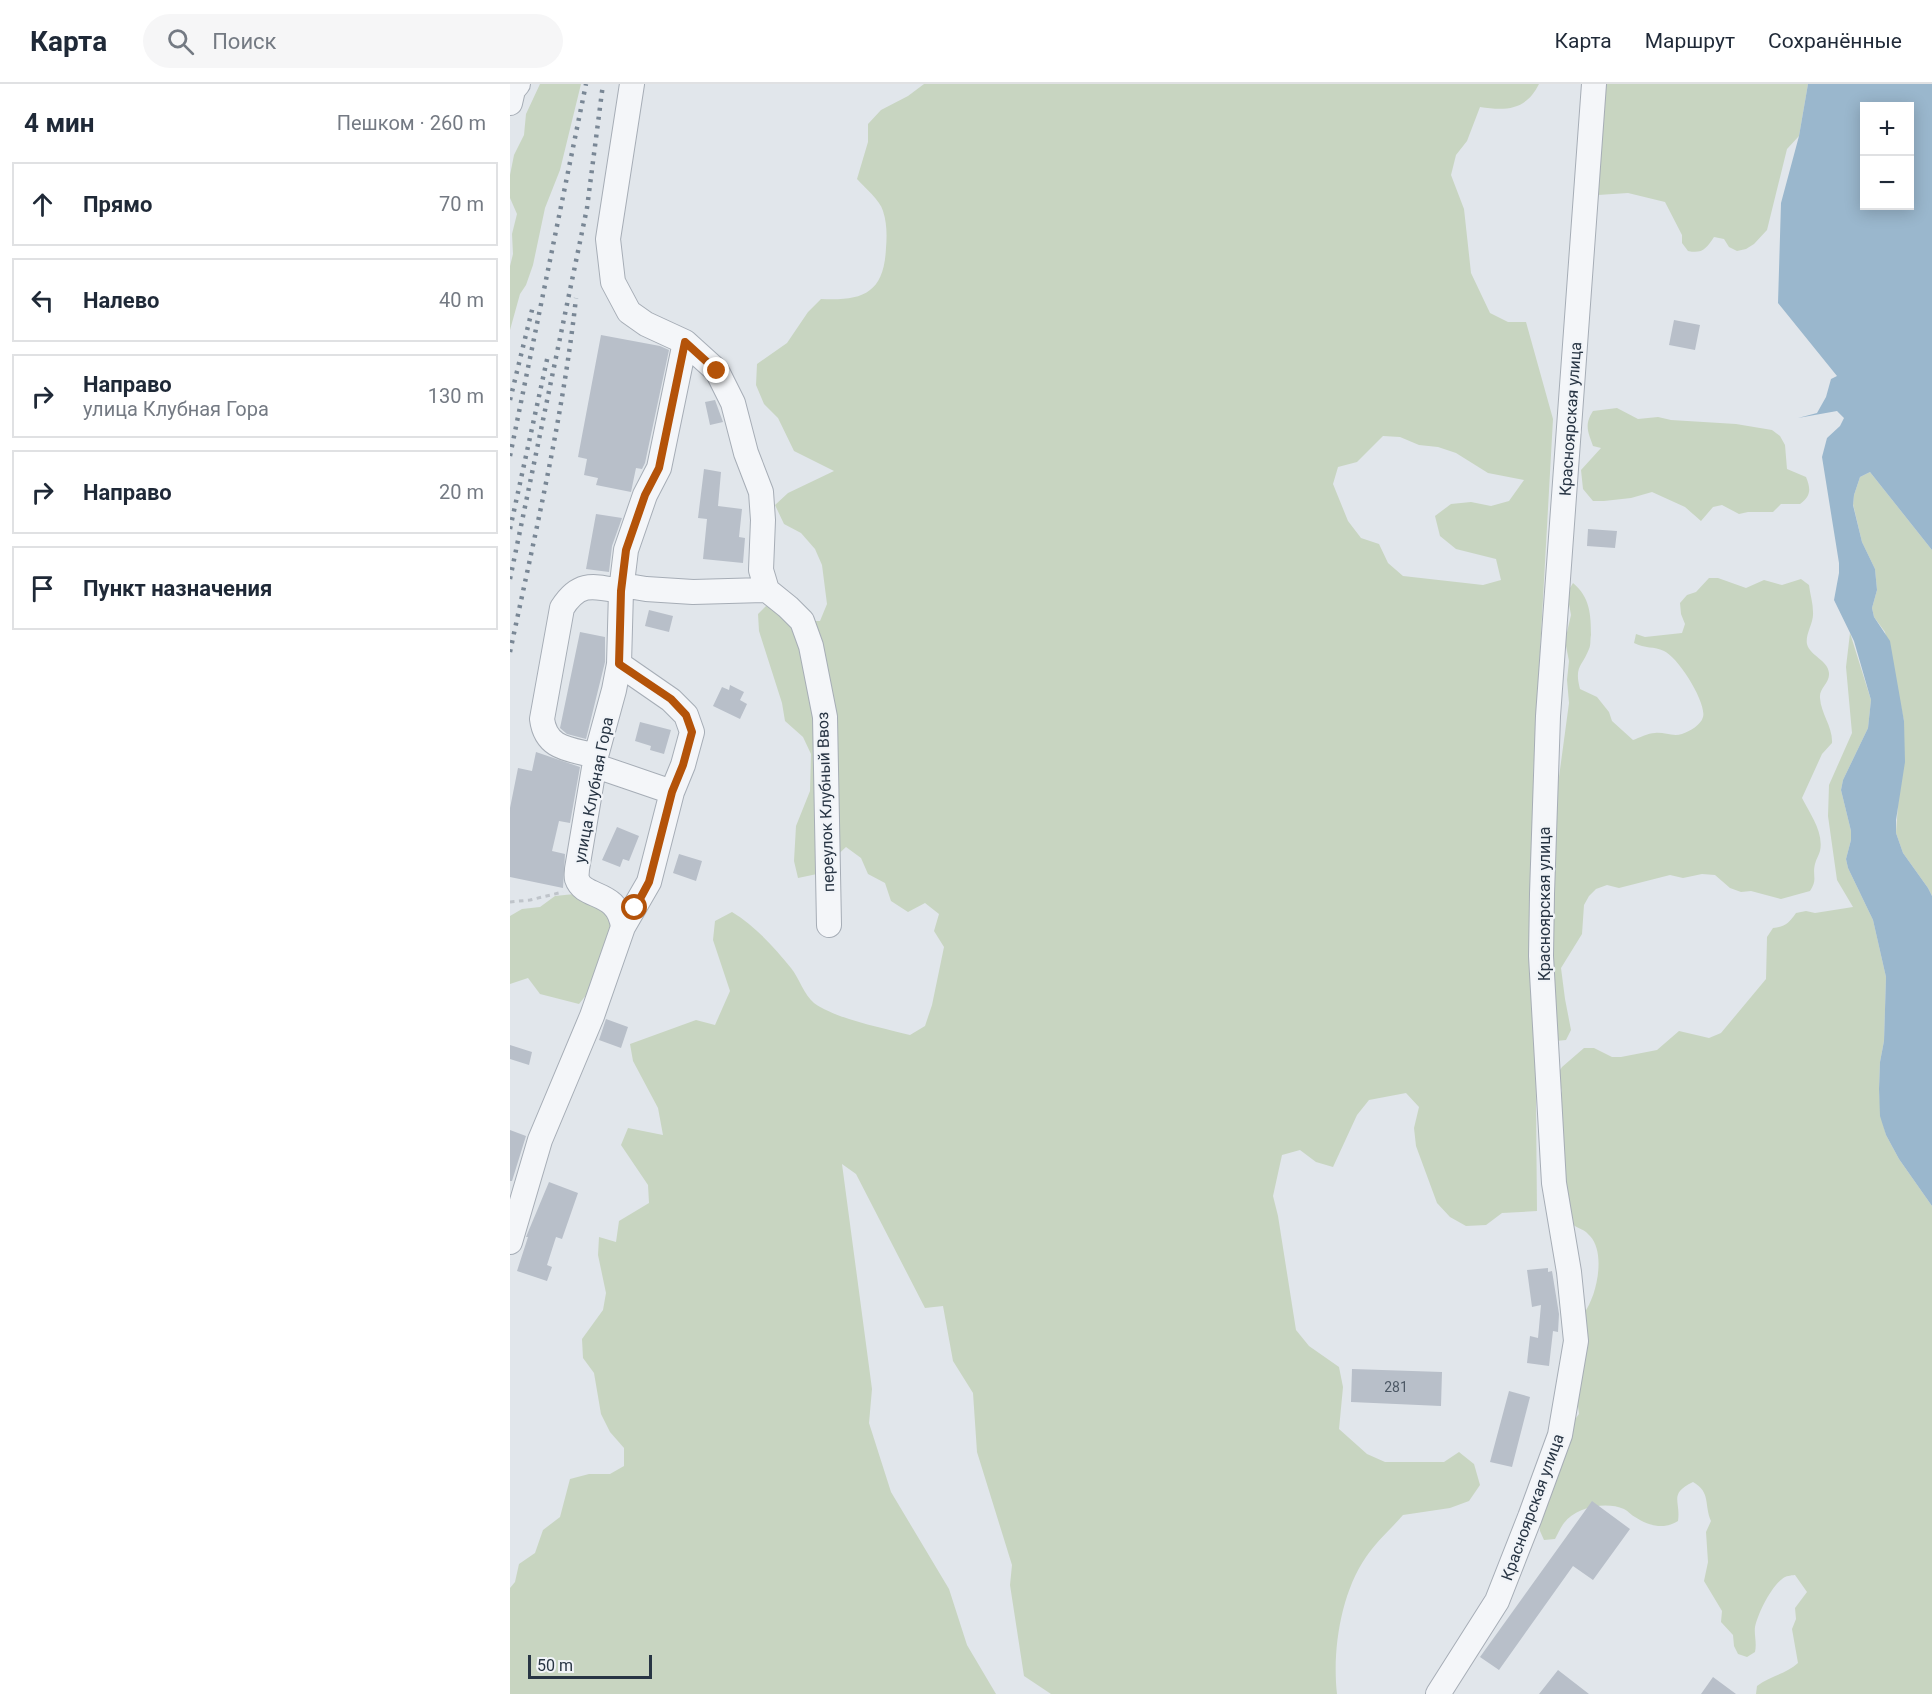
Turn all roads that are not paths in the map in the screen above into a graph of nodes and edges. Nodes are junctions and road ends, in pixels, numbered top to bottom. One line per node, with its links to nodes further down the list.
1 (632, 84): 3 (street)
2 (1594, 84): 12 (street, Красноярская улица)
3 (685, 342): 4 (street, улица Клубная Гора); 5 (street)
4 (622, 588): 5 (street); 6 (street, улица Клубная Гора); 7 (street)
5 (767, 590): 9 (street, переулок Клубный Ввоз)
6 (619, 664): 7 (street, улица Клубная Гора); 8 (street)
7 (596, 761): 8 (street); 10 (street, улица Клубная Гора)
8 (672, 792): 10 (street)
9 (829, 925)
10 (623, 927): 11 (street)
11 (510, 1242)
12 (1438, 1694)

